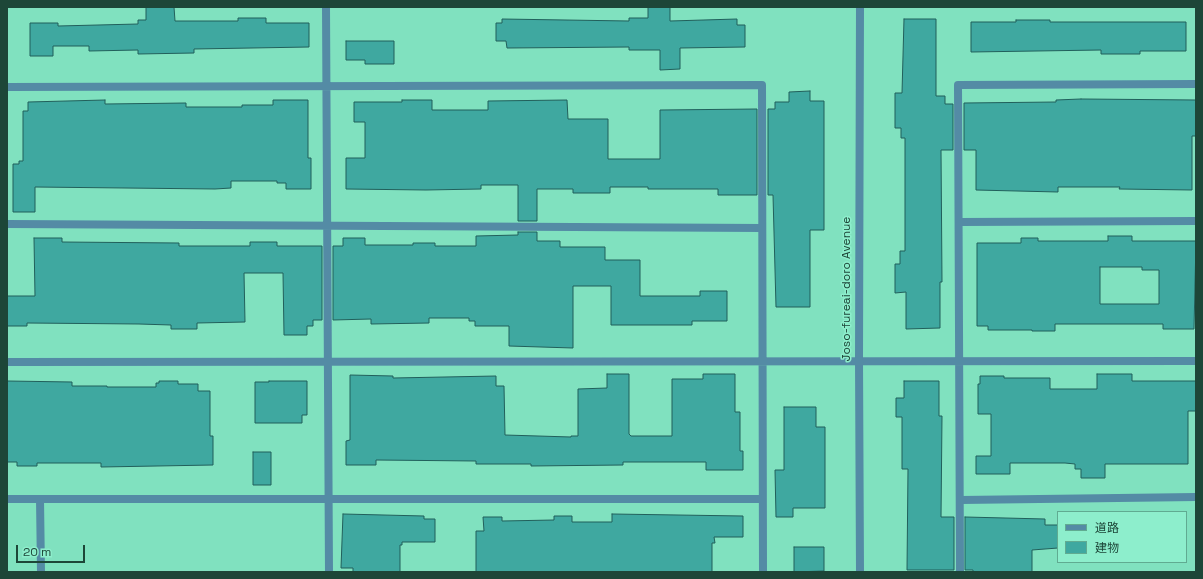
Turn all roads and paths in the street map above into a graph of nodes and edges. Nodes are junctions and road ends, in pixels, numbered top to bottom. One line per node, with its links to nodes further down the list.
1 (326, 7): 4 (street)
2 (860, 7): 12 (street, Joso-fureai-doro Avenue)
3 (1196, 84): 6 (street)
4 (326, 85): 5 (street); 9 (street); 10 (street)
5 (7, 87)
6 (960, 222): 7 (street); 13 (street)
7 (1196, 222)
8 (7, 224): 9 (street)
9 (327, 225): 10 (street); 16 (street)
10 (762, 228): 11 (street)
11 (762, 360): 12 (street); 16 (street); 20 (street)
12 (858, 360): 13 (street); 26 (street, Joso-fureai-doro Avenue)
13 (960, 361): 14 (street); 22 (street)
14 (1196, 361)
15 (7, 362): 16 (street)
16 (328, 362): 19 (street)
17 (1196, 497): 22 (street)
18 (40, 499): 19 (street); 21 (street); 23 (street)
19 (329, 499): 20 (street); 24 (street)
20 (762, 499): 25 (street)
21 (7, 500)
22 (961, 500): 27 (street)
23 (40, 572)
24 (329, 572)
25 (763, 572)
26 (860, 572)
27 (960, 572)

